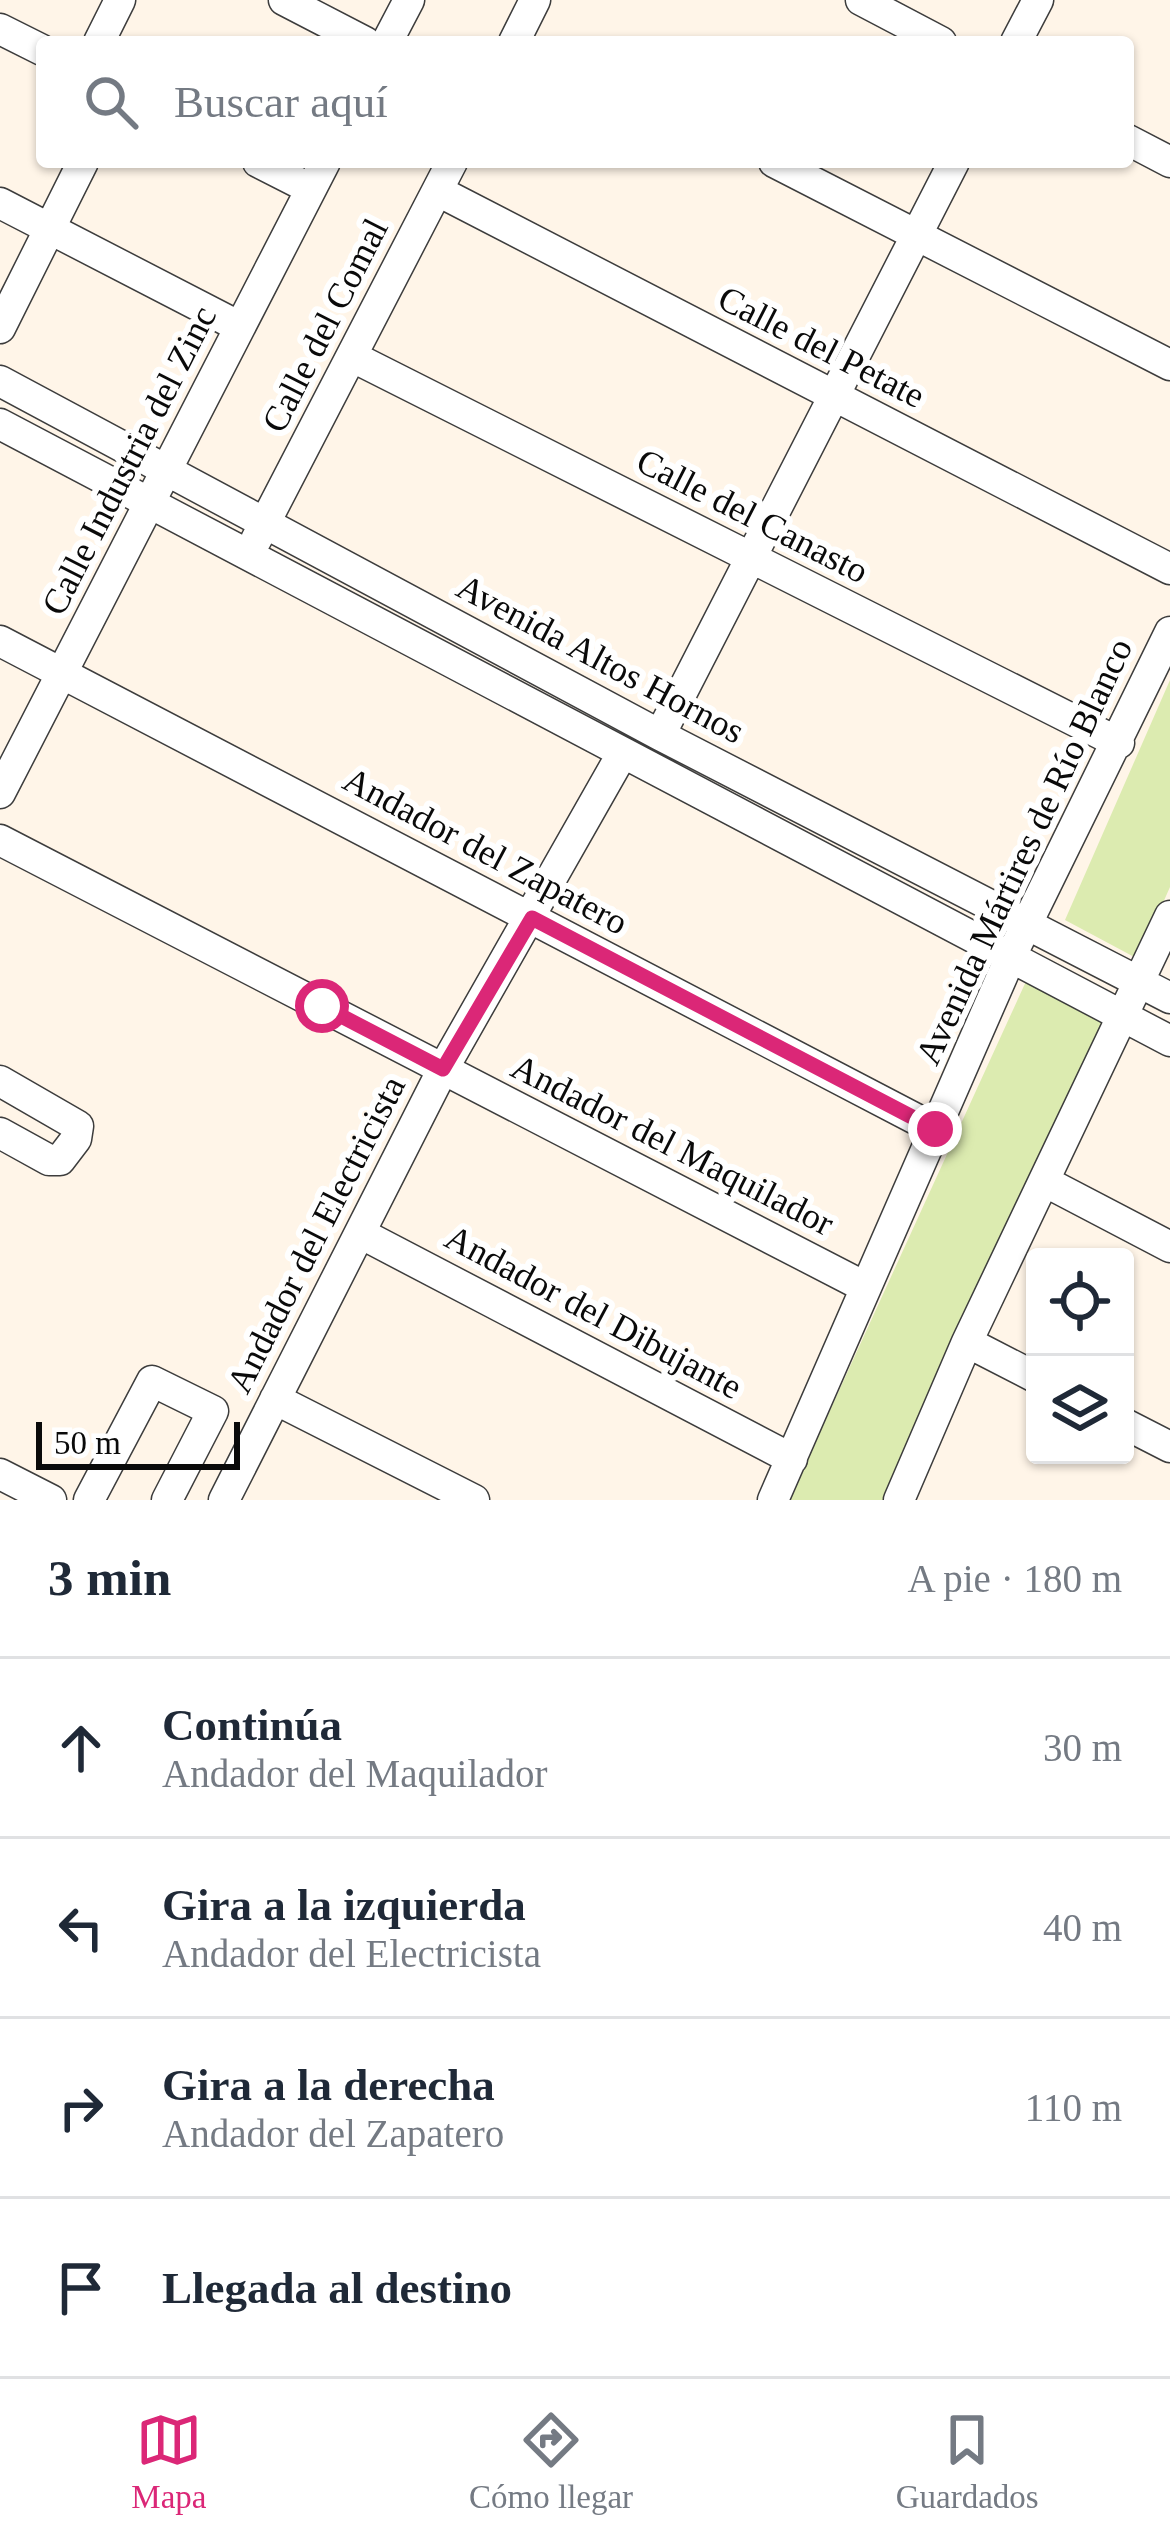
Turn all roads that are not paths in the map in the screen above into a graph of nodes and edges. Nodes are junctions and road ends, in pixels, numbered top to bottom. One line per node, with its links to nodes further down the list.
1 (120, 0): 8 (street)
2 (284, 0): 9 (street)
3 (409, 0): 10 (street)
4 (535, 0): 11 (street)
5 (861, 0): 12 (street)
6 (1038, 0): 13 (street)
7 (0, 29): 14 (street)
8 (102, 36)
9 (353, 36)
10 (390, 36)
11 (525, 36)
12 (930, 36)
13 (1019, 36)
14 (36, 47)
15 (1134, 143): 16 (street)
16 (1170, 162)
17 (80, 168): 25 (street)
18 (284, 168): 22 (street)
19 (449, 168): 23 (street, Calle del Comal)
20 (786, 168): 26 (street)
21 (951, 168): 26 (street)
22 (318, 176): 27 (street, Calle Industria del Zinc)
23 (437, 191): 29 (street, Calle del Comal); 32 (street, Calle del Petate)
24 (0, 203): 25 (street)
25 (50, 228): 27 (street); 28 (street)
26 (916, 235): 30 (street); 32 (street)
27 (240, 327): 34 (street, Calle Industria del Zinc)
28 (0, 328)
29 (353, 357): 36 (street, Calle del Comal); 38 (street, Calle del Canasto)
30 (1170, 365)
31 (0, 381): 34 (street, Avenida Altos Hornos)
32 (833, 395): 38 (street); 39 (street, Calle del Petate)
33 (0, 424): 35 (street, Avenida Altos Hornos)
34 (165, 473): 35 (street, Calle Industria del Zinc); 36 (street, Avenida Altos Hornos)
35 (149, 503): 37 (street, Avenida Altos Hornos); 42 (street, Calle Industria del Zinc)
36 (264, 524): 37 (street, Calle del Comal); 43 (street, Avenida Altos Hornos)
37 (248, 556): 45 (street, Avenida Altos Hornos)
38 (750, 557): 43 (street); 44 (street, Calle del Canasto)
39 (1170, 569)
40 (1170, 632): 44 (street, Avenida Mártires de Río Blanco)
41 (0, 640): 42 (street, Andador del Zapatero)
42 (63, 671): 46 (street, Calle Industria del Zinc); 49 (street, Andador del Zapatero)
43 (660, 735): 50 (street, Avenida Altos Hornos)
44 (1119, 743): 50 (street, Avenida Mártires de Río Blanco)
45 (622, 754): 49 (street, Andador del Electricista); 51 (street, Avenida Altos Hornos)
46 (0, 793)
47 (0, 840): 56 (street, Andador del Maquilador)
48 (1170, 916): 52 (street)
49 (532, 918): 56 (street, Andador del Electricista); 58 (street, Andador del Zapatero)
50 (1029, 921): 51 (street, Avenida Mártires de Río Blanco); 52 (street, Avenida Altos Hornos)
51 (1011, 956): 54 (street, Avenida Altos Hornos); 58 (street, Avenida Mártires de Río Blanco)
52 (1139, 982): 53 (street, Avenida Altos Hornos); 54 (street)
53 (1170, 998)
54 (1122, 1018): 55 (street, Avenida Altos Hornos); 60 (street)
55 (1170, 1041)
56 (443, 1069): 61 (street, Andador del Electricista); 63 (street, Andador del Maquilador)
57 (0, 1081): 59 (street)
58 (935, 1129): 63 (street, Avenida Mártires de Río Blanco)
59 (0, 1133)
60 (1044, 1181): 62 (street); 64 (street)
61 (360, 1233): 66 (street, Andador del Electricista); 69 (street, Andador del Dibujante)
62 (1170, 1247)
63 (863, 1286): 69 (street, Avenida Mártires de Río Blanco)
64 (967, 1342): 65 (street); 77 (street)
65 (1026, 1372)
66 (275, 1399): 74 (street, Andador del Electricista); 75 (street)
67 (1134, 1429): 68 (street)
68 (1170, 1447)
69 (792, 1459): 76 (street, Avenida Mártires de Río Blanco)
70 (0, 1474): 72 (street)
71 (102, 1496): 73 (street)
72 (51, 1500)
73 (167, 1500)
74 (224, 1500)
75 (474, 1500)
76 (773, 1500)
77 (899, 1500)

